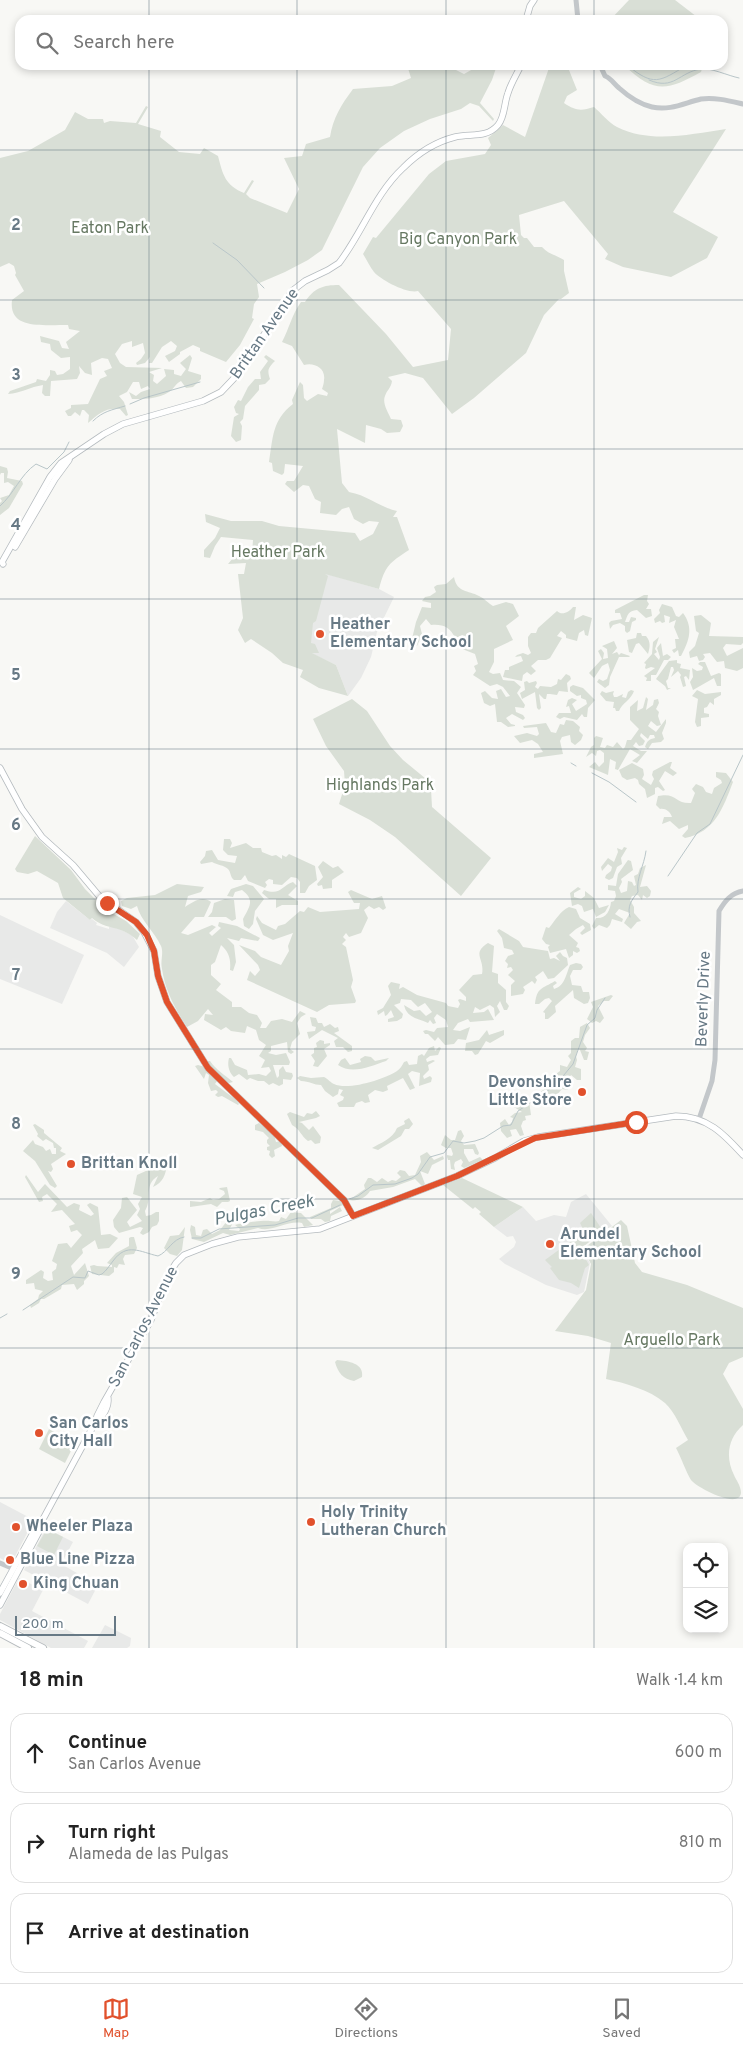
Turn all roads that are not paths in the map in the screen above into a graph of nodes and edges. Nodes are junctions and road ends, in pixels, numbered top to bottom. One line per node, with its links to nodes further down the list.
1 (534, 0): 3 (main road)
2 (576, 0): 4 (street)
3 (527, 15)
4 (578, 15)
5 (518, 70): 8 (main road, Brittan Avenue)
6 (602, 70): 7 (street)
7 (743, 104)
8 (1, 567)
9 (0, 768): 13 (main road)
10 (743, 891): 11 (street, Beverly Drive)
11 (699, 1119): 12 (main road, San Carlos Avenue); 13 (main road, San Carlos Avenue)
12 (743, 1155)
13 (353, 1216): 14 (main road, San Carlos Avenue)
14 (42, 1521): 16 (main road, San Carlos Avenue); 18 (main road, San Carlos Avenue)
15 (0, 1563): 16 (street)
16 (14, 1570): 17 (main road, San Carlos Avenue)
17 (0, 1593)
18 (0, 1605)
19 (0, 1626): 22 (main road)
20 (0, 1633): 21 (main road)
21 (28, 1648)
22 (43, 1648)

